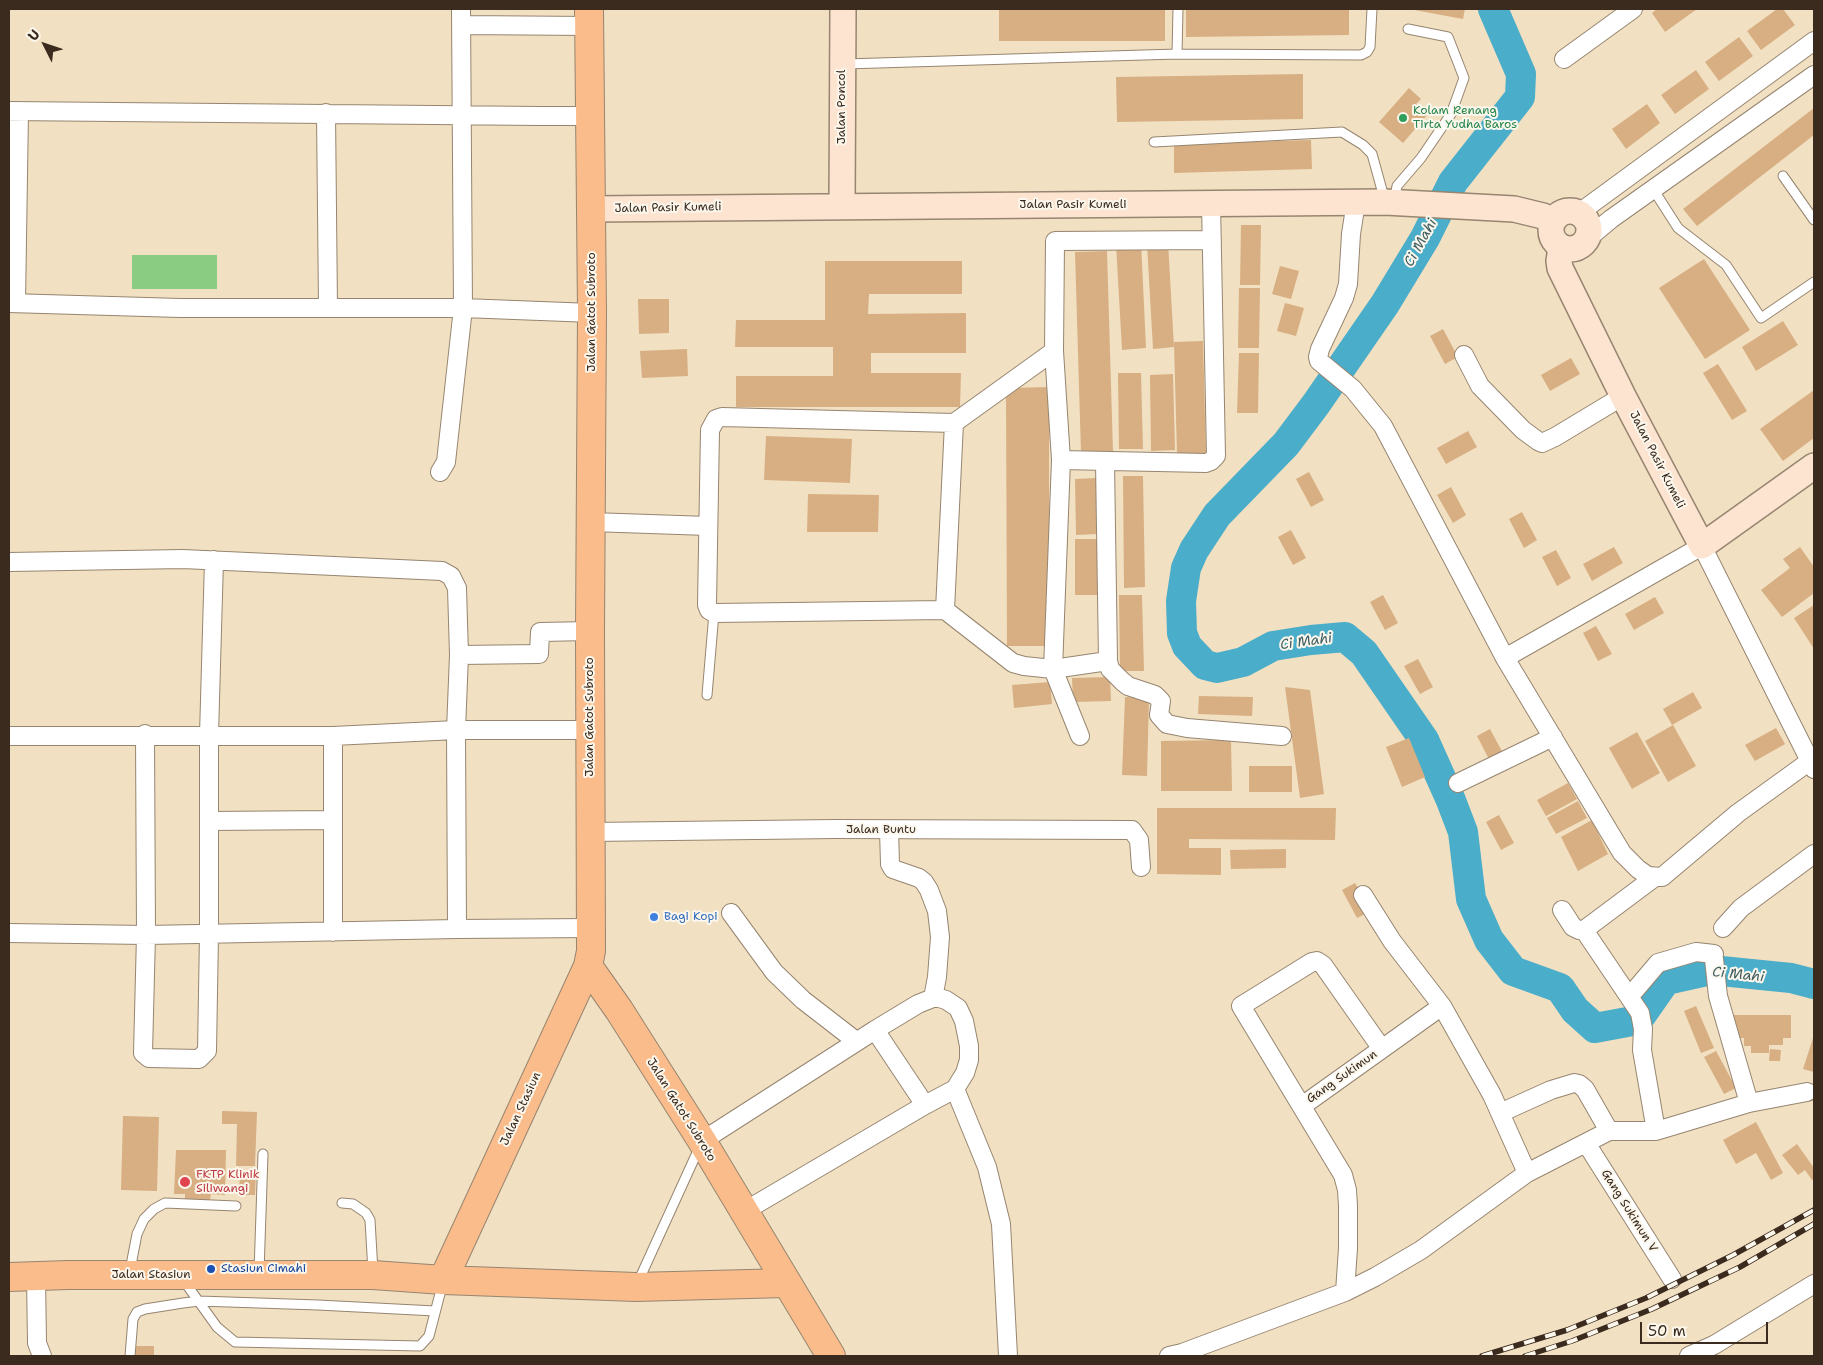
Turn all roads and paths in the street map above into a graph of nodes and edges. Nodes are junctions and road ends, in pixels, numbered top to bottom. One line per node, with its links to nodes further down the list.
1 (843, 9): 11 (street, Jalan Poncol)
2 (1178, 9): 9 (lane)
3 (1372, 9): 9 (lane)
4 (1633, 9): 10 (street)
5 (461, 17): 6 (street); 15 (street)
6 (589, 17): 16 (main road, Jalan Gatot Subroto)
7 (1408, 29): 21 (lane)
8 (1814, 41): 25 (street)
9 (1177, 54): 11 (lane)
10 (1564, 59)
11 (842, 64): 23 (street, Jalan Poncol)
12 (1814, 75): 19 (street)
13 (14, 111): 14 (street); 32 (street)
14 (326, 113): 15 (street); 33 (street)
15 (461, 114): 16 (street); 34 (street)
16 (590, 116): 24 (main road, Jalan Gatot Subroto)
17 (1154, 142): 21 (lane)
18 (1783, 176): 26 (lane)
19 (1653, 189): 28 (street); 31 (lane)
20 (1356, 202): 21 (street, Jalan Pasir Kumeli); 22 (street, Jalan Pasir Kumeli); 53 (street)
21 (1396, 202): 27 (street, Jalan Pasir Kumeli)
22 (1211, 203): 23 (street, Jalan Pasir Kumeli); 29 (street)
23 (842, 206): 24 (street, Jalan Pasir Kumeli)
24 (591, 209): 35 (main road, Jalan Gatot Subroto)
25 (1579, 213): 27 (street); 28 (street)
26 (1814, 220)
27 (1553, 221): 30 (street, Jalan Pasir Kumeli)
28 (1587, 239): 30 (street)
29 (1212, 240): 36 (street); 41 (street)
30 (1561, 248): 38 (street, Jalan Pasir Kumeli)
31 (1814, 282)
32 (13, 303): 33 (street)
33 (328, 308): 34 (street)
34 (463, 308): 35 (street); 43 (street)
35 (592, 313): 44 (main road, Jalan Gatot Subroto)
36 (1054, 351): 39 (street); 40 (street)
37 (1464, 355): 38 (street)
38 (1623, 396): 46 (street, Jalan Pasir Kumeli)
39 (954, 423): 45 (street); 49 (street)
40 (1061, 460): 41 (street); 55 (street)
41 (1105, 462): 54 (street)
42 (1814, 466): 46 (street)
43 (440, 472)
44 (591, 522): 45 (street); 51 (main road, Jalan Gatot Subroto)
45 (708, 526): 50 (street)
46 (1702, 546): 53 (street); 66 (street)
47 (214, 560): 48 (street); 52 (street); 60 (street)
48 (9, 562)
49 (946, 610): 50 (street); 55 (street)
50 (714, 613): 56 (lane)
51 (590, 631): 52 (street); 58 (main road, Jalan Gatot Subroto)
52 (459, 655): 57 (street)
53 (1505, 658): 65 (street)
54 (1108, 661): 55 (street); 64 (street)
55 (1052, 670): 63 (street)
56 (707, 694)
57 (456, 730): 58 (street); 62 (street); 80 (street)
58 (590, 730): 71 (main road, Jalan Gatot Subroto)
59 (145, 734): 60 (street); 61 (street); 85 (street)
60 (209, 735): 62 (street); 69 (street)
61 (9, 736)
62 (333, 736): 68 (street)
63 (1080, 736)
64 (1282, 736)
65 (1553, 737): 67 (street); 74 (street)
66 (1812, 765): 74 (street)
67 (1458, 783)
68 (333, 820): 69 (street); 82 (street)
69 (209, 821): 84 (street)
70 (889, 830): 71 (street, Jalan Buntu); 73 (street, Jalan Buntu); 87 (street)
71 (590, 832): 78 (main road, Jalan Gatot Subroto)
72 (1814, 854): 79 (street)
73 (1141, 867)
74 (1655, 878): 81 (street)
75 (1363, 895): 89 (street)
76 (1562, 910): 81 (street)
77 (731, 913): 93 (street)
78 (591, 928): 80 (street); 86 (main road, Jalan Gatot Subroto)
79 (1723, 928)
80 (457, 929): 82 (street)
81 (1584, 930): 88 (street)
82 (332, 932): 84 (street)
83 (9, 933): 85 (street)
84 (210, 934): 85 (street); 85 (street)
85 (146, 935)
86 (588, 966): 90 (main road, Jalan Stasiun); 91 (main road, Jalan Gatot Subroto)
87 (933, 998): 92 (street); 95 (street)
88 (1632, 999): 97 (street); 102 (street)
89 (1442, 1006): 94 (street, Gang Sukimun); 100 (street)
90 (568, 1007): 91 (main road); 117 (main road, Jalan Stasiun)
91 (619, 1010): 103 (main road, Jalan Gatot Subroto)
92 (875, 1030): 93 (street); 98 (street)
93 (856, 1041): 103 (street)
94 (1382, 1049): 99 (street, Gang Sukimun); 99 (street)
95 (955, 1089): 98 (street); 127 (street)
96 (1807, 1092): 97 (street)
97 (1749, 1103): 102 (street)
98 (925, 1104): 109 (street)
99 (1302, 1106): 121 (street)
100 (1500, 1112): 101 (street); 106 (street)
101 (1609, 1130): 102 (street); 104 (street)
102 (1656, 1131)
103 (702, 1141): 109 (main road, Jalan Gatot Subroto); 120 (lane)
104 (1586, 1142): 106 (street); 116 (street, Gang Sukimun V)
105 (263, 1154): 112 (lane)
106 (1527, 1173): 121 (street)
107 (342, 1203): 113 (lane)
108 (236, 1206): 110 (lane)
109 (743, 1212): 118 (main road, Jalan Gatot Subroto)
110 (131, 1275): 111 (main road, Jalan Stasiun); 114 (main road, Jalan Stasiun)
111 (178, 1275): 112 (main road, Jalan Stasiun); 122 (lane)
112 (259, 1275): 113 (main road, Jalan Stasiun)
113 (373, 1275): 117 (main road, Jalan Stasiun)
114 (36, 1276): 115 (main road, Jalan Stasiun); 124 (street)
115 (9, 1277)
116 (1672, 1279)
117 (443, 1280): 120 (main road, Jalan Stasiun); 123 (lane)
118 (786, 1282): 120 (main road, Jalan Stasiun); 126 (main road, Jalan Gatot Subroto)
119 (1814, 1284): 129 (street)
120 (636, 1287)
121 (1345, 1292): 128 (street)
122 (199, 1301): 123 (lane); 123 (lane); 125 (lane)
123 (434, 1311)
124 (42, 1356)
125 (130, 1356)
126 (831, 1356)
127 (1008, 1356)
128 (1169, 1356)
129 (1689, 1356)

